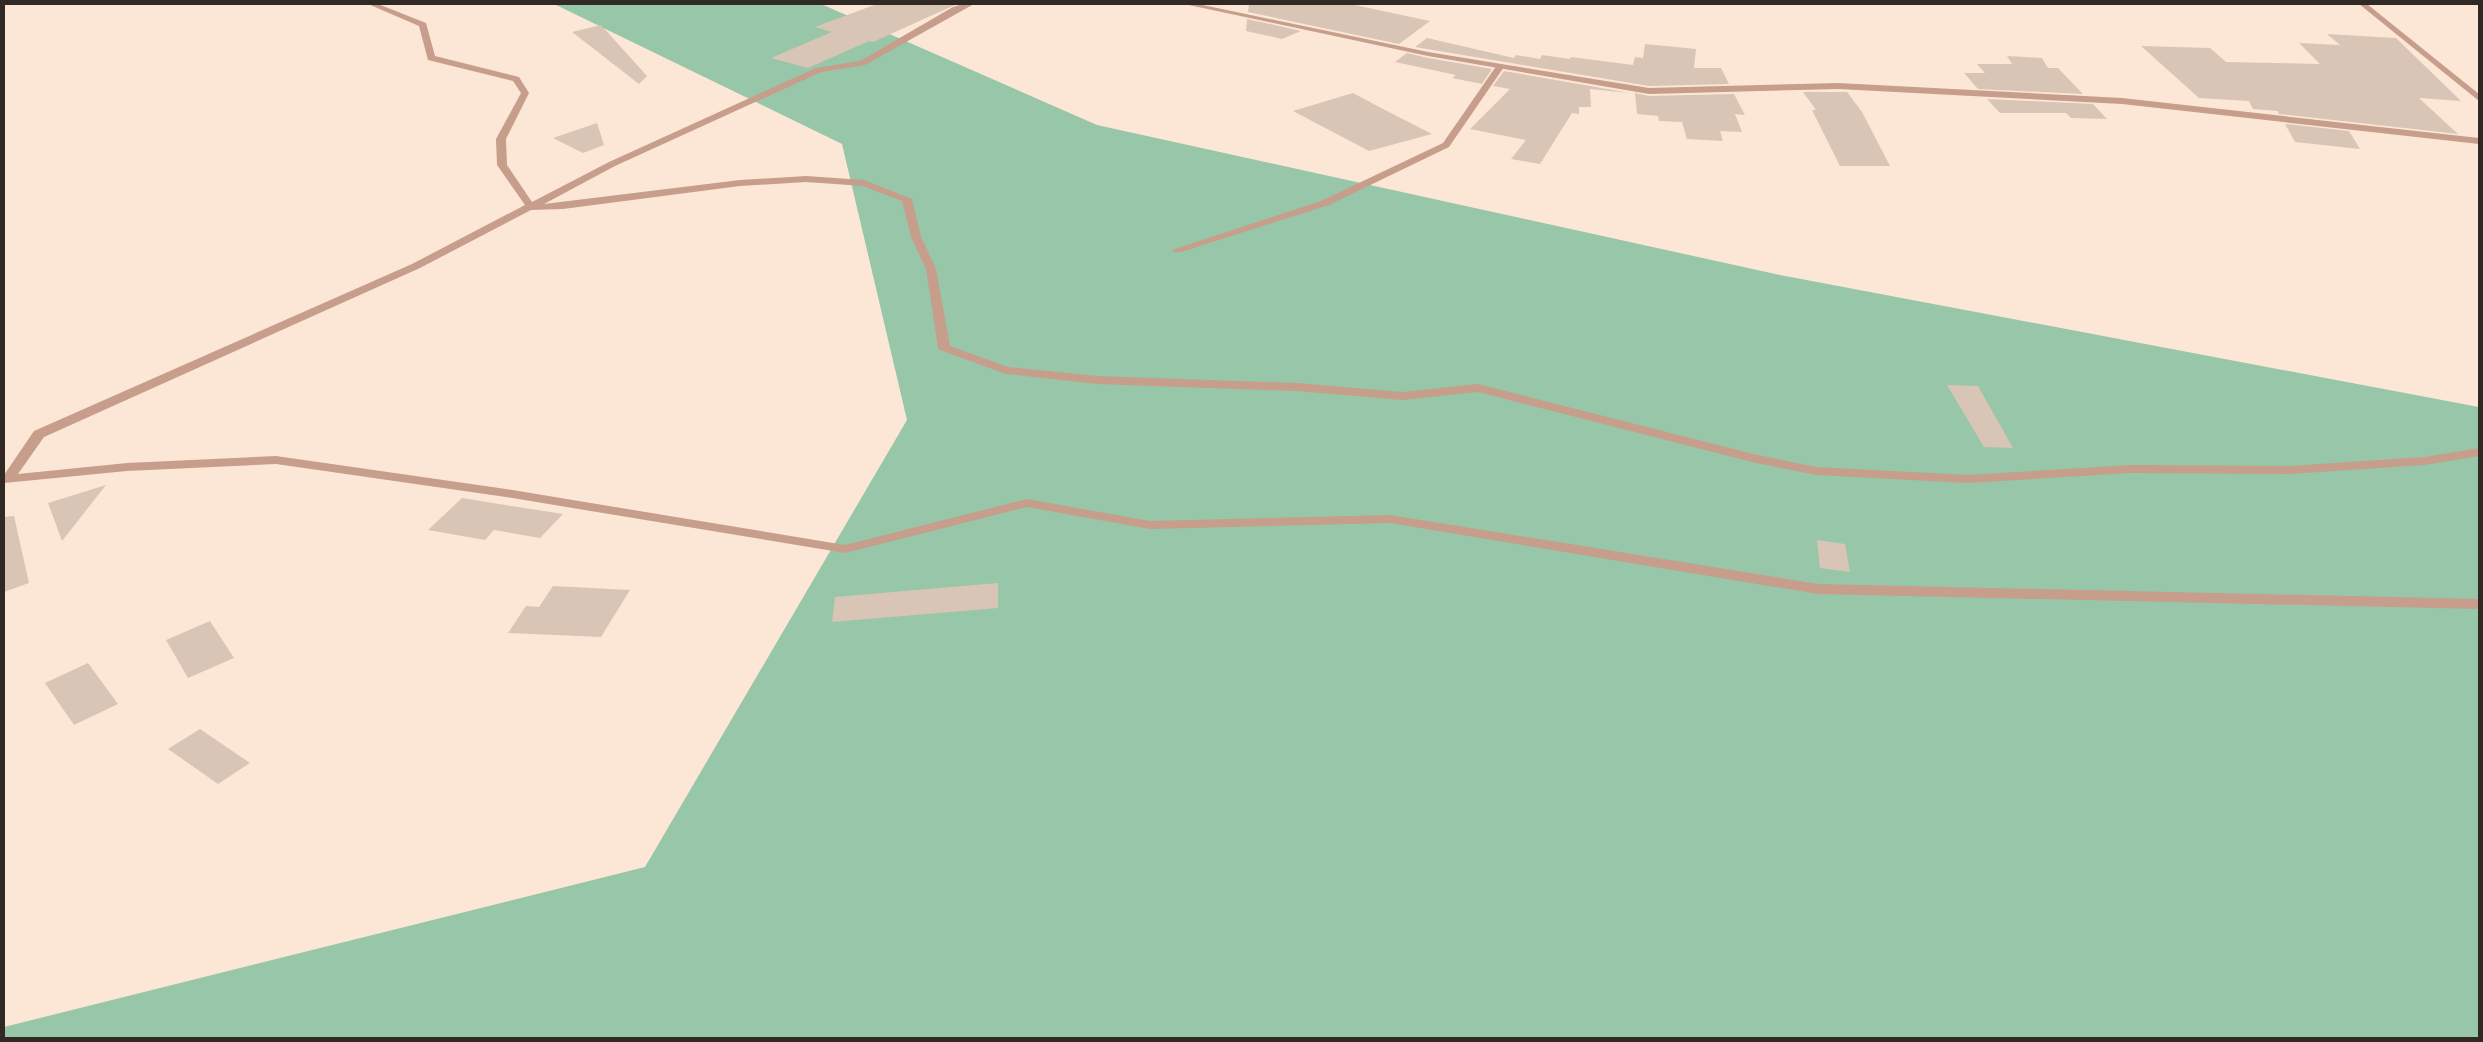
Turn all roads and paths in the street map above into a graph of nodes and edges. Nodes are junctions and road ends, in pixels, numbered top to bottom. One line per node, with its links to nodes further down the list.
1 (372, 4): 8 (street)
2 (970, 4): 8 (street)
3 (1188, 4): 5 (street)
4 (2363, 4): 6 (street)
5 (1500, 67): 7 (street); 9 (street)
6 (2479, 98)
7 (2479, 141)
8 (531, 206): 10 (street); 11 (street)
9 (1177, 250)
10 (2479, 452)
11 (6, 478): 12 (street)
12 (2479, 604)

